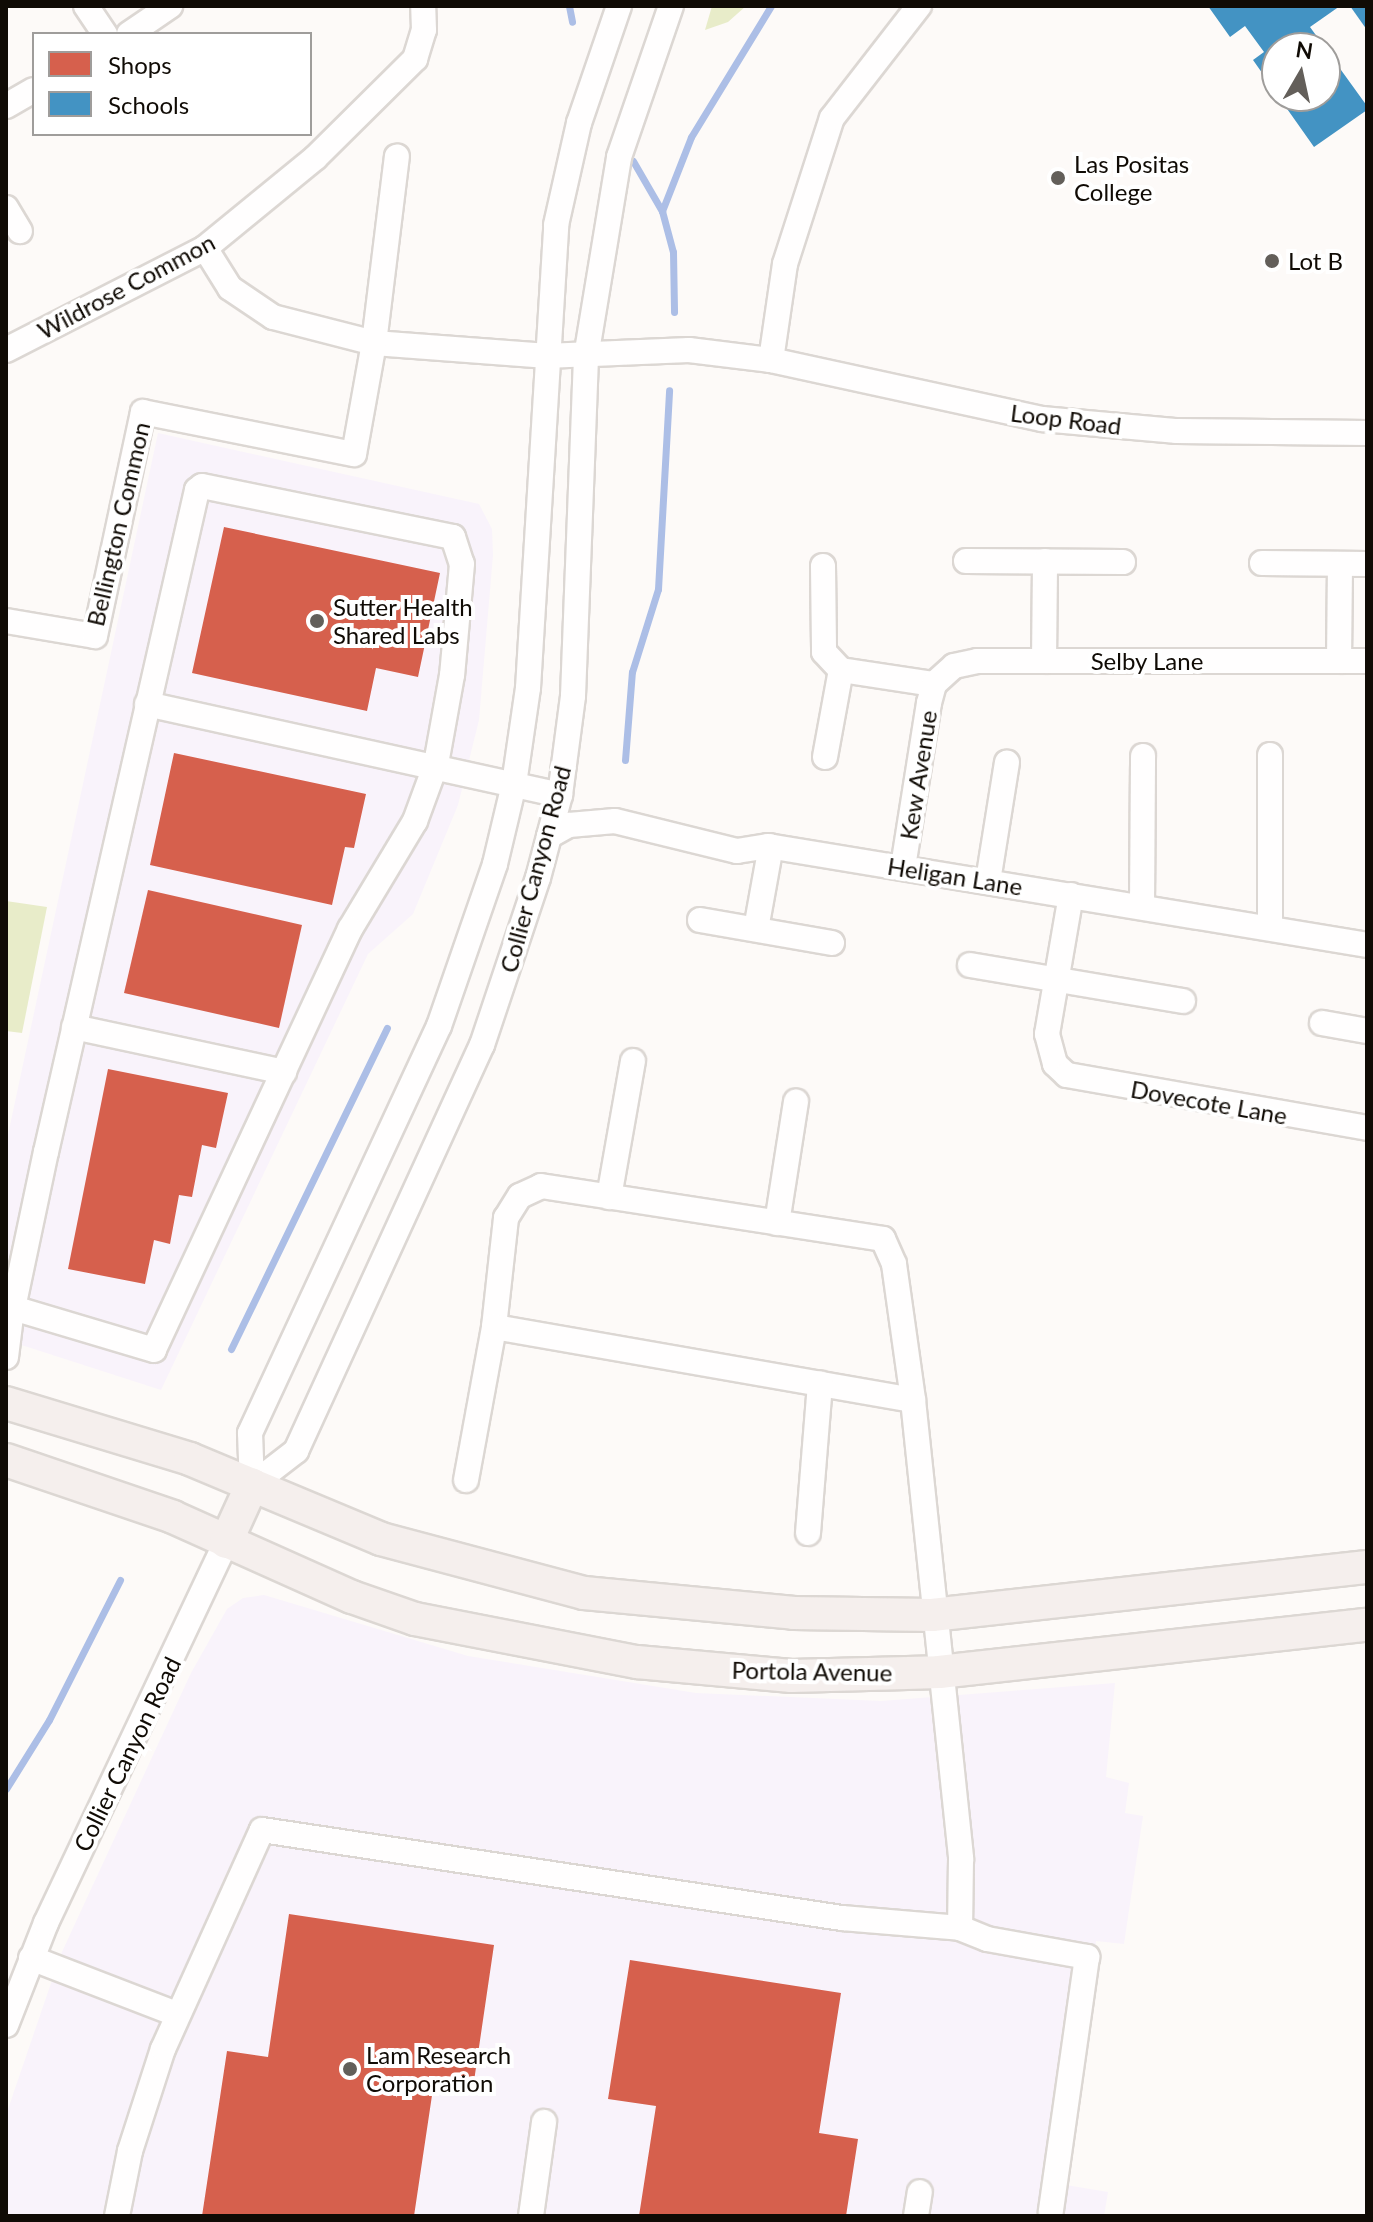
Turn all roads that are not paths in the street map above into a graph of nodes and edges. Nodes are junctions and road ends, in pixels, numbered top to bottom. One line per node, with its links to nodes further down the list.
1 (86, 6): 7 (street)
2 (170, 6): 8 (street)
3 (423, 6): 14 (street, Wildrose Common)
4 (619, 6): 17 (street, Collier Canyon Road)
5 (671, 6): 18 (street, Collier Canyon Road)
6 (919, 6): 19 (street)
7 (104, 32)
8 (132, 32)
9 (32, 91): 10 (street)
10 (6, 106)
11 (397, 156): 15 (street)
12 (6, 208): 13 (street)
13 (20, 231)
14 (205, 248): 15 (street, Loop Road); 16 (street, Wildrose Common)
15 (374, 343): 17 (street, Loop Road); 28 (street, Bellington Common)
16 (6, 350)
17 (545, 356): 18 (street, Loop Road); 40 (street, Collier Canyon Road)
18 (586, 357): 19 (street, Loop Road); 41 (street, Collier Canyon Road)
19 (771, 360): 20 (street, Loop Road)
20 (1367, 433)
21 (966, 561): 22 (street)
22 (1045, 561): 23 (street); 29 (street)
23 (1123, 562)
24 (1262, 563): 25 (street)
25 (1340, 564): 26 (street); 30 (street)
26 (1367, 564)
27 (823, 566): 32 (street)
28 (6, 621)
29 (1044, 661): 30 (street, Selby Lane); 33 (street, Selby Lane)
30 (1339, 661): 31 (street, Selby Lane)
31 (1367, 661)
32 (841, 670): 33 (street); 37 (street)
33 (934, 684): 44 (street, Kew Avenue)
34 (147, 704): 39 (street); 39 (street); 57 (street)
35 (1270, 755): 49 (street)
36 (1143, 756): 47 (street)
37 (825, 757)
38 (1007, 763): 45 (street)
39 (436, 764): 40 (street); 60 (street)
40 (514, 784): 41 (street); 73 (street, Collier Canyon Road)
41 (560, 795): 42 (street, Collier Canyon Road)
42 (549, 836): 43 (street, Heligan Lane); 73 (street, Collier Canyon Road)
43 (770, 846): 44 (street, Heligan Lane); 50 (street)
44 (903, 867): 45 (street, Heligan Lane)
45 (988, 881): 46 (street, Heligan Lane)
46 (1071, 895): 47 (street, Heligan Lane); 54 (street)
47 (1142, 906): 49 (street, Heligan Lane)
48 (700, 920): 50 (street)
49 (1270, 928): 52 (street, Heligan Lane)
50 (756, 929): 51 (street)
51 (832, 943)
52 (1367, 945)
53 (970, 965): 54 (street)
54 (1056, 981): 55 (street); 62 (street, Dovecote Lane)
55 (1183, 1001)
56 (1322, 1023): 58 (street)
57 (74, 1027): 60 (street); 65 (street)
58 (1367, 1031)
59 (633, 1061): 63 (street)
60 (284, 1072): 65 (street)
61 (796, 1101): 64 (street)
62 (1367, 1128)
63 (609, 1197): 64 (street); 66 (street)
64 (777, 1223): 69 (street)
65 (13, 1308): 67 (street)
66 (494, 1327): 68 (street); 72 (street)
67 (6, 1357)
68 (820, 1383): 69 (street); 74 (street)
69 (913, 1400): 77 (street)
70 (6, 1403): 73 (main road)
71 (6, 1460): 75 (main road, Portola Avenue)
72 (466, 1480)
73 (252, 1485): 75 (main road, Collier Canyon Road); 77 (main road)
74 (808, 1533)
75 (226, 1542): 79 (main road, Portola Avenue); 81 (street, Collier Canyon Road)
76 (1367, 1567): 77 (main road)
77 (932, 1615): 79 (street)
78 (1367, 1625): 79 (main road, Portola Avenue)
79 (939, 1672): 80 (street)
80 (960, 1928): 82 (street); 85 (street)
81 (31, 1958): 82 (street); 83 (street, Collier Canyon Road)
82 (176, 2014): 86 (street)
83 (6, 2025)
84 (544, 2122): 87 (street)
85 (1051, 2211)
86 (117, 2216)
87 (531, 2216)

